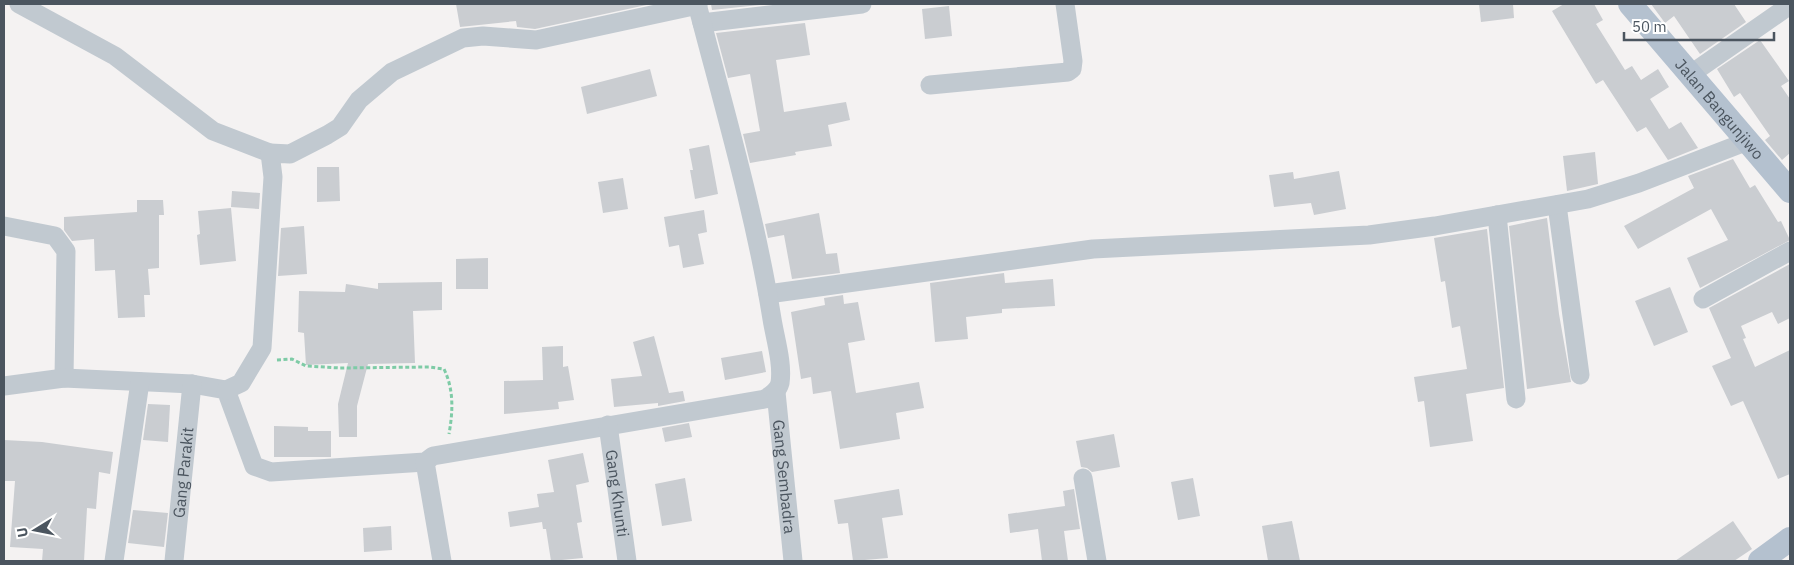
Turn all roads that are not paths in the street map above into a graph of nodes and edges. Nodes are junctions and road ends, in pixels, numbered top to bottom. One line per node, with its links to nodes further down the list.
1 (19, 4): 10 (street)
2 (862, 4): 6 (street)
3 (1065, 4): 8 (street)
4 (1630, 4): 7 (main road, Jalan Bangunjiwo)
5 (1790, 5): 7 (street)
6 (699, 11): 10 (street); 16 (street, Gang Sembadra)
7 (1692, 74): 9 (main road, Jalan Bangunjiwo)
8 (930, 85)
9 (1748, 141): 11 (main road, Jalan Bangunjiwo); 12 (street)
10 (270, 153): 23 (street)
11 (1790, 191)
12 (1557, 205): 13 (street); 18 (street)
13 (1496, 215): 16 (street); 25 (street)
14 (4, 226): 19 (street)
15 (1790, 251): 17 (street)
16 (768, 294): 24 (street, Gang Sembadra)
17 (1702, 299)
18 (1580, 375)
19 (64, 378): 20 (street); 22 (street)
20 (140, 382): 21 (street); 30 (street)
21 (192, 384): 23 (street); 31 (street, Gang Parakit)
22 (4, 386)
23 (226, 390): 27 (street)
24 (776, 392): 26 (street); 34 (street, Gang Sembadra)
25 (1516, 399)
26 (608, 425): 27 (street); 33 (street, Gang Khunti)
27 (429, 459): 32 (street)
28 (1083, 478): 35 (street)
29 (1790, 539): 36 (main road)
30 (114, 561)
31 (174, 561)
32 (442, 561)
33 (627, 561)
34 (793, 561)
35 (1097, 561)
36 (1760, 561)

